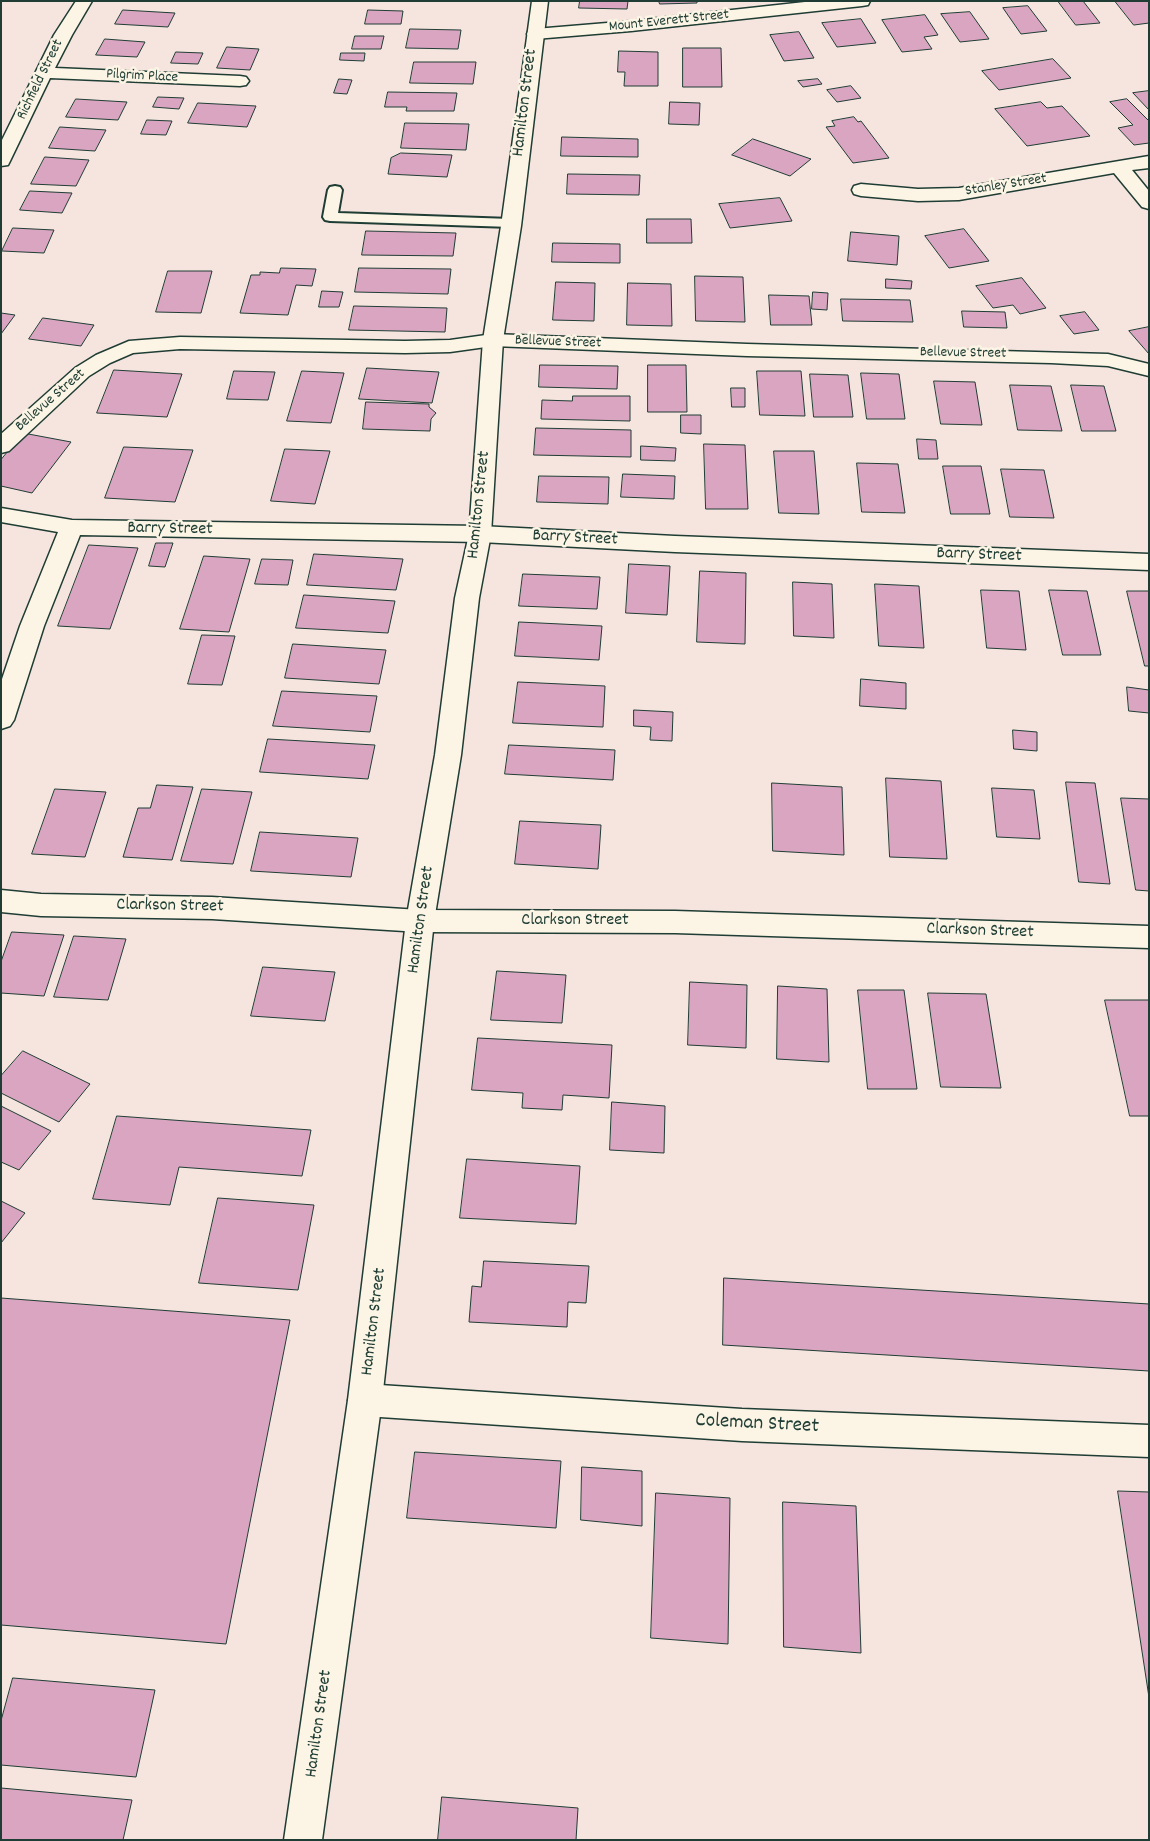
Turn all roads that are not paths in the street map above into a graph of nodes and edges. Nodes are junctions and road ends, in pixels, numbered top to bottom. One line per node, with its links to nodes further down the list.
1 (84, 1): 5 (street, Richfield Street)
2 (540, 1): 4 (street, Hamilton Street)
3 (862, 1): 4 (street, Mount Everett Street)
4 (535, 34): 13 (street, Hamilton Street)
5 (45, 73): 6 (street, Pilgrim Place); 7 (street, Richfield Street)
6 (240, 81)
7 (1, 161)
8 (1149, 162): 9 (street, Stanley Street)
9 (1119, 167): 11 (street, Stanley Street); 12 (street)
10 (335, 190): 13 (lane)
11 (861, 190)
12 (1149, 203)
13 (511, 223): 14 (street, Hamilton Street)
14 (493, 340): 15 (street, Bellevue Street); 16 (street, Bellevue Street); 19 (street, Hamilton Street)
15 (1149, 370)
16 (1, 446)
17 (1, 515): 18 (street, Barry Street)
18 (72, 527): 19 (street, Barry Street); 21 (street)
19 (480, 534): 20 (street, Barry Street); 23 (street, Hamilton Street)
20 (1149, 562)
21 (1, 720)
22 (1, 901): 23 (street, Clarkson Street)
23 (420, 921): 24 (street, Clarkson Street); 25 (street, Hamilton Street)
24 (1149, 937)
25 (365, 1400): 26 (street, Coleman Street); 27 (street, Hamilton Street)
26 (1149, 1441)
27 (304, 1840)

